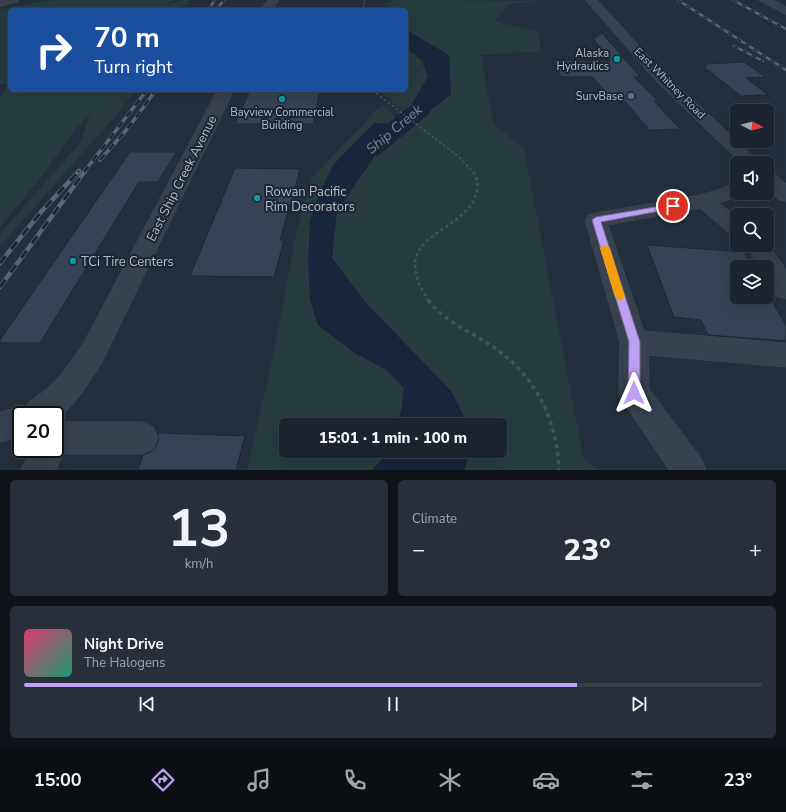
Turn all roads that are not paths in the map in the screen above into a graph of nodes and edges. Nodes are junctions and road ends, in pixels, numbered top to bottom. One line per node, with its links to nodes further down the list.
1 (14, 0): 4 (street)
2 (591, 0): 7 (street, East Whitney Road)
3 (764, 0): 5 (street)
4 (0, 3)
5 (786, 11)
6 (225, 92): 15 (street, East Ship Creek Avenue)
7 (745, 156)
8 (730, 192): 9 (street)
9 (704, 201): 10 (street); 13 (street)
10 (730, 222)
11 (762, 252): 12 (street)
12 (786, 289)
13 (634, 342): 14 (street); 22 (street)
14 (786, 355)
15 (51, 406)
16 (12, 424): 17 (street)
17 (0, 427)
18 (64, 438): 19 (street)
19 (142, 438)
20 (44, 458): 21 (street)
21 (38, 470)
22 (689, 470)

